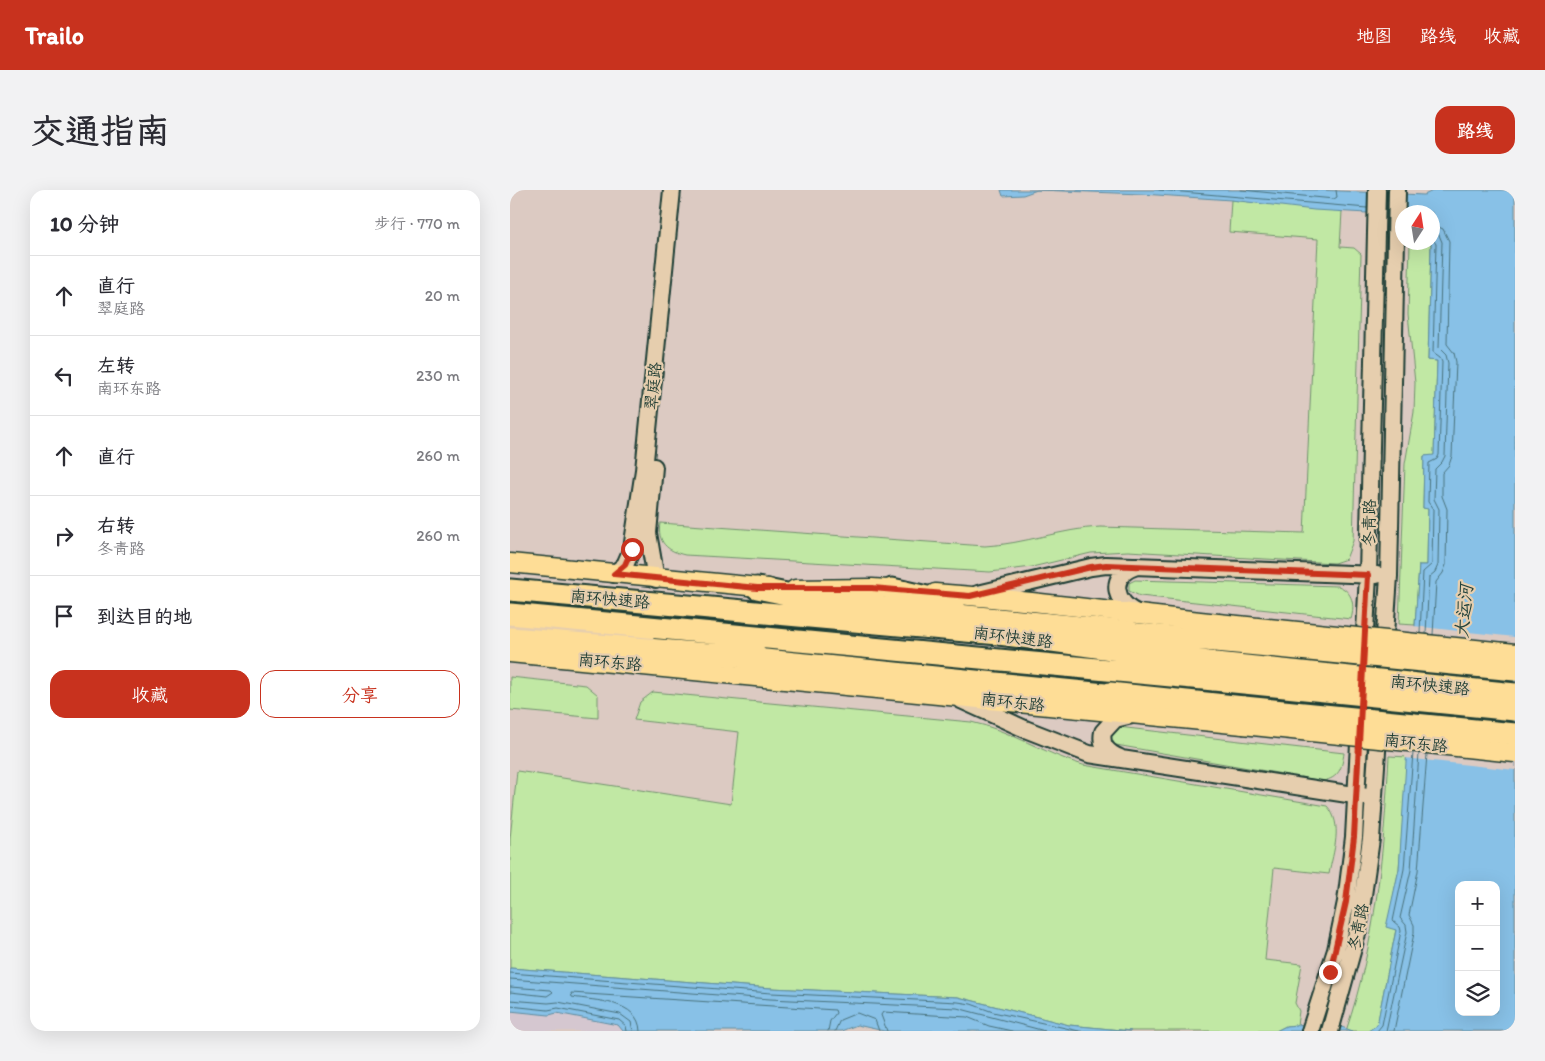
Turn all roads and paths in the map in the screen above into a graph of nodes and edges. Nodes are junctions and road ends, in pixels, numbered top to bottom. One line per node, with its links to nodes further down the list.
1 (672, 190): 7 (main road, 翠庭路)
2 (682, 190): 11 (main road, 翠庭路)
3 (1377, 190): 8 (main road, 冬青路)
4 (1397, 190): 9 (main road, 冬青路)
5 (510, 563): 7 (main road)
6 (1137, 566): 8 (main road); 16 (main road); 19 (main road)
7 (614, 574): 11 (main road)
8 (1368, 575): 9 (main road); 43 (main road, 冬青路)
9 (1389, 576): 44 (main road, 冬青路)
10 (510, 577): 12 (highway)
11 (656, 579): 13 (main road)
12 (532, 582): 17 (highway); 21 (highway)
13 (757, 588): 14 (main road); 21 (highway)
14 (892, 589): 16 (main road); 21 (highway)
15 (510, 590): 17 (highway, 南环快速路)
16 (970, 596): 19 (main road)
17 (620, 600): 23 (highway, 南环快速路)
18 (510, 614): 24 (highway, 南环快速路)
19 (1135, 623): 21 (highway); 22 (highway)
20 (510, 625): 28 (street)
21 (1054, 629): 23 (highway)
22 (1217, 632): 27 (main road, bridge); 33 (highway, bridge)
23 (999, 634): 34 (highway, 南环快速路)
24 (748, 635): 29 (highway, 南环快速路); 32 (highway, 南环快速路)
25 (510, 638): 30 (highway)
26 (510, 653): 36 (main road, 南环东路)
27 (1515, 653)
28 (820, 656): 29 (highway); 30 (highway)
29 (887, 656): 31 (highway, 南环快速路)
30 (746, 658): 37 (highway)
31 (991, 666): 32 (highway, 南环快速路); 37 (highway)
32 (1130, 670): 34 (highway, 南环快速路)
33 (1515, 670)
34 (1215, 671): 35 (highway, 南环快速路, bridge); 38 (highway, 南环快速路, bridge)
35 (1515, 694)
36 (955, 696): 37 (main road, 南环东路); 42 (main road)
37 (1130, 705): 39 (highway); 42 (main road)
38 (1515, 710)
39 (1244, 716): 40 (highway, bridge); 41 (main road, 南环东路, bridge)
40 (1515, 734)
41 (1515, 753)
42 (1127, 760): 43 (main road)
43 (1356, 796): 44 (main road); 46 (main road, 冬青路)
44 (1375, 798): 45 (main road, 冬青路)
45 (1332, 1025)
46 (1310, 1031)

